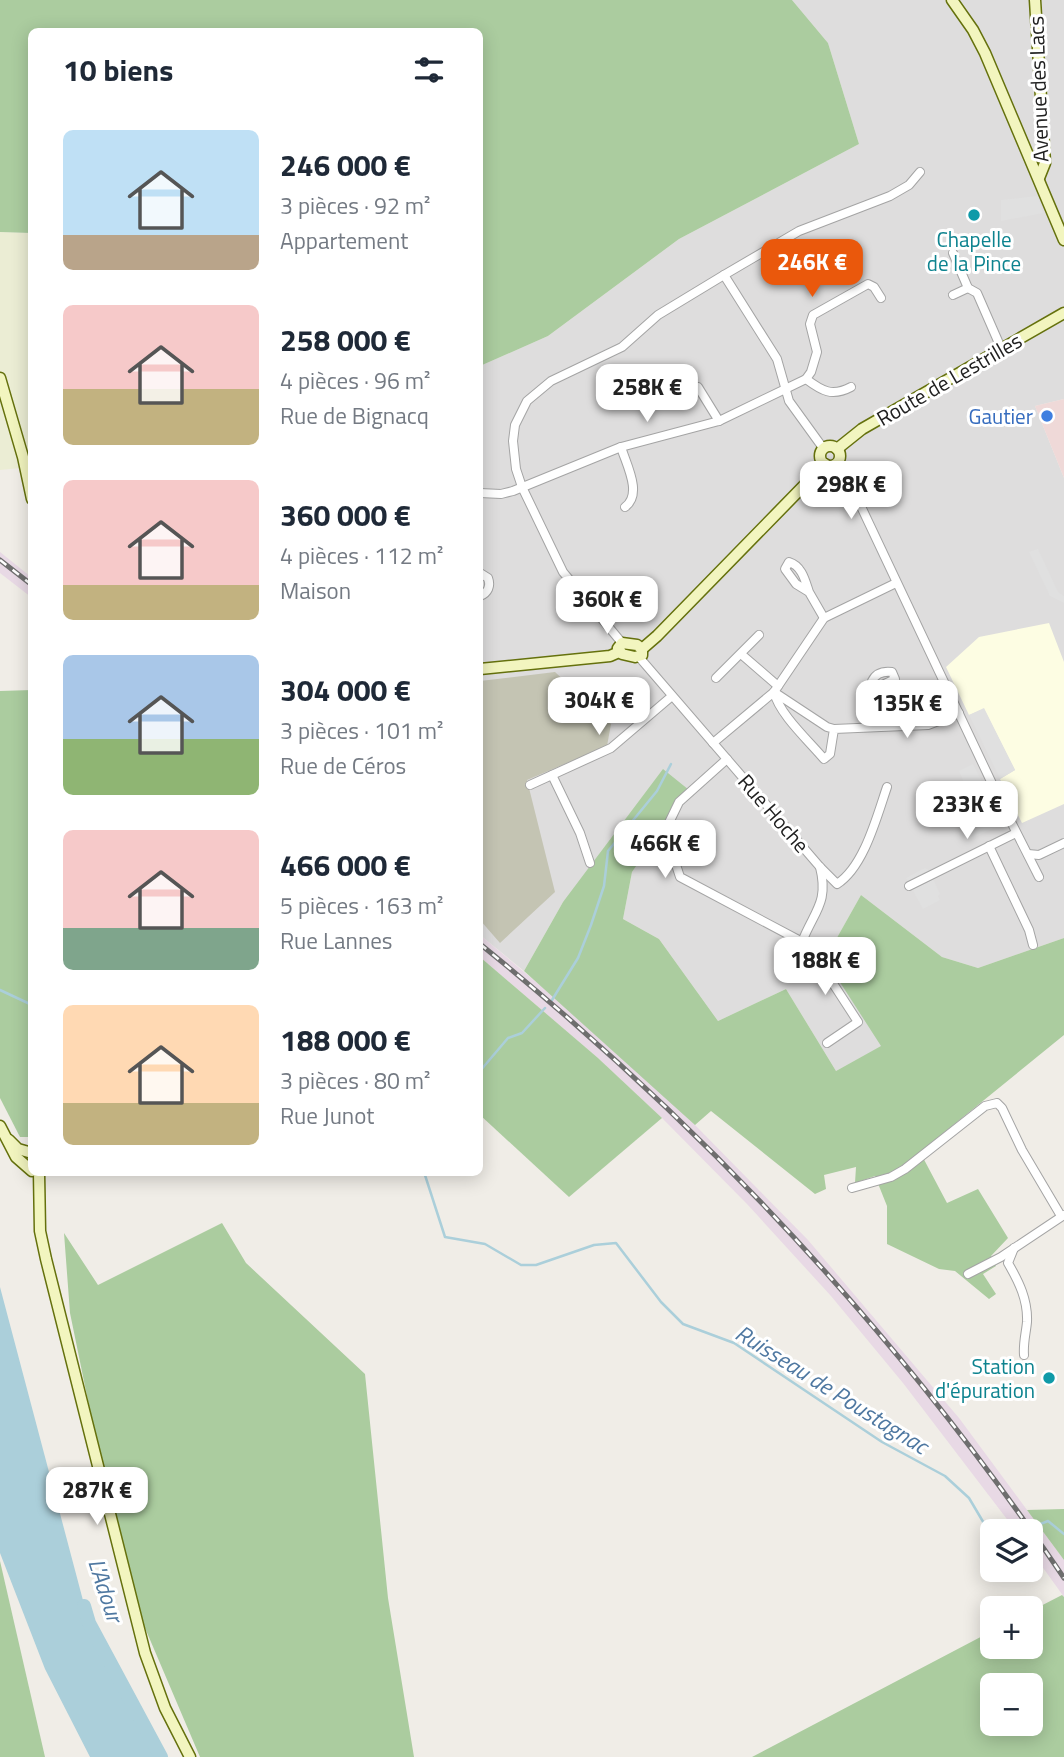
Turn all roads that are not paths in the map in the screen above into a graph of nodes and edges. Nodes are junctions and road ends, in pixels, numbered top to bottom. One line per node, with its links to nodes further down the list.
1 (952, 0): 4 (main road)
2 (1035, 0): 4 (main road, Avenue des Lacs)
3 (920, 172): 7 (street)
4 (1039, 178): 5 (main road)
5 (1064, 240)
6 (953, 253): 8 (street)
7 (724, 275): 17 (street); 24 (street)
8 (968, 288): 9 (street); 12 (street)
9 (953, 295)
10 (881, 298): 14 (street)
11 (1064, 313): 12 (main road, Route de Lestrilles)
12 (1001, 348): 21 (main road, Route de Lestrilles)
13 (0, 378): 23 (main road)
14 (806, 379): 15 (street); 17 (street)
15 (851, 387)
16 (682, 390): 18 (street)
17 (785, 391): 18 (street); 20 (street)
18 (719, 421): 19 (street)
19 (621, 447): 24 (street); 26 (street)
20 (823, 448): 21 (main road); 22 (main road)
21 (837, 449): 22 (main road)
22 (830, 464): 28 (street); 34 (main road)
23 (28, 480)
24 (522, 488): 25 (street); 33 (street)
25 (483, 493)
26 (625, 507)
27 (483, 575): 30 (street)
28 (896, 583): 31 (street); 41 (street)
29 (809, 592): 31 (street)
30 (483, 594)
31 (824, 618): 38 (street)
32 (759, 635): 35 (street)
33 (621, 648): 34 (main road); 36 (main road)
34 (640, 653): 40 (street, Rue Hoche)
35 (741, 654): 37 (street); 38 (street)
36 (483, 669)
37 (716, 678)
38 (776, 689): 43 (street); 43 (street); 44 (street)
39 (875, 692): 42 (street)
40 (671, 696): 44 (street, Rue Hoche); 46 (street)
41 (959, 713): 42 (street); 49 (street)
42 (884, 726): 43 (street)
43 (834, 729)
44 (713, 743): 45 (street, Rue Hoche)
45 (727, 759): 54 (street, Rue Hoche); 57 (street)
46 (552, 775): 47 (street); 53 (street)
47 (530, 785)
48 (887, 787): 54 (street, Rue Hoche)
49 (1016, 833): 51 (street); 52 (street)
50 (1064, 844): 52 (street)
51 (989, 846): 56 (street); 58 (street)
52 (1028, 854): 55 (street)
53 (590, 863)
54 (820, 867): 57 (street)
55 (1039, 877)
56 (909, 886)
57 (802, 942): 59 (street)
58 (1033, 945)
59 (827, 1043)
60 (2, 1130): 61 (main road); 62 (main road)
61 (28, 1152)
62 (28, 1165)
63 (40, 1176): 68 (main road)
64 (40, 1176): 68 (main road)
65 (852, 1188): 66 (street)
66 (1063, 1216): 67 (street)
67 (1014, 1248): 69 (street); 70 (street)
68 (51, 1273): 71 (main road)
69 (968, 1273)
70 (1024, 1355)
71 (190, 1757)

